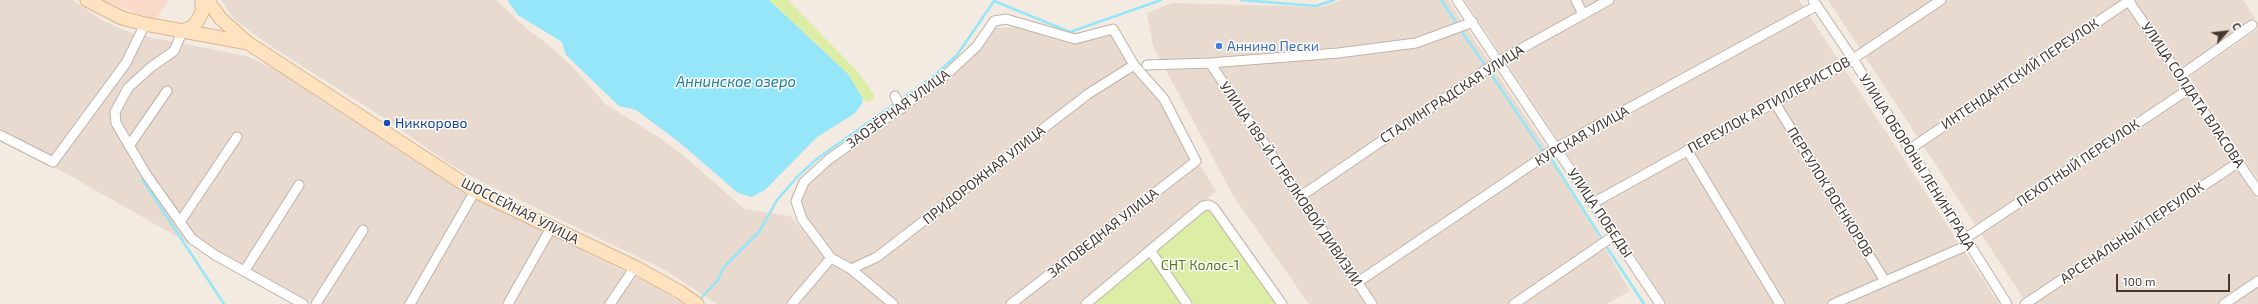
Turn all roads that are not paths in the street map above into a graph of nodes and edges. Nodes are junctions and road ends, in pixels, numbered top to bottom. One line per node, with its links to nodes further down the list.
1 (87, 0): 12 (main road)
2 (1457, 0): 11 (street, УЛИЦА ПОБЕДЫ)
3 (1576, 0): 10 (street)
4 (1609, 0): 10 (street, СТАЛИНГРАДСКАЯ УЛИЦА)
5 (1941, 0): 9 (street, ПЕРЕУЛОК АРТИЛЛЕРИСТОВ)
6 (2129, 0): 21 (street, УЛИЦА СОЛДАТА ВЛАСОВА); 31 (street, ИНТЕНДАНТСКИЙ ПЕРЕУЛОК)
7 (208, 1): 14 (main road); 15 (main road)
8 (1814, 3): 16 (street, УЛИЦА ОБОРОНЫ ЛЕНИНГРАДА); 30 (street, КУРСКАЯ УЛИЦА)
9 (1928, 4): 16 (street, ПЕРЕУЛОК АРТИЛЛЕРИСТОВ)
10 (1583, 14): 17 (street, СТАЛИНГРАДСКАЯ УЛИЦА)
11 (1473, 22): 17 (street, УЛИЦА ПОБЕДЫ); 18 (street)
12 (145, 24): 14 (main road); 27 (street)
13 (2252, 25): 21 (street)
14 (181, 32): 15 (main road); 29 (street)
15 (248, 43): 35 (main road, ШОССЕЙНАЯ УЛИЦА)
16 (1853, 59): 25 (street, ПЕРЕУЛОК АРТИЛЛЕРИСТОВ); 31 (street, УЛИЦА ОБОРОНЫ ЛЕНИНГРАДА)
17 (1499, 61): 30 (street, УЛИЦА ПОБЕДЫ); 37 (street, СТАЛИНГРАДСКАЯ УЛИЦА)
18 (1210, 63): 20 (street); 37 (street, УЛИЦА 189-Й СТРЕЛКОВОЙ ДИВИЗИИ)
19 (1134, 65): 26 (street, ЗАОЗЁРНАЯ УЛИЦА); 47 (street, ПРИДОРОЖНАЯ УЛИЦА); 61 (street, ЗАПОВЕДНАЯ УЛИЦА)
20 (1147, 65)
21 (2180, 76): 22 (street, УЛИЦА СОЛДАТА ВЛАСОВА)
22 (2189, 89): 33 (street, УЛИЦА СОЛДАТА ВЛАСОВА); 43 (street, ПЕХОТНЫЙ ПЕРЕУЛОК)
23 (167, 91): 29 (street)
24 (895, 96): 26 (street)
25 (1775, 102): 32 (street, ПЕРЕУЛОК АРТИЛЛЕРИСТОВ); 49 (street, ПЕРЕУЛОК ВОЕНКОРОВ)
26 (900, 108): 45 (street, ЗАОЗЁРНАЯ УЛИЦА)
27 (0, 135)
28 (237, 137): 39 (street)
29 (129, 146): 39 (street)
30 (1556, 148): 38 (street, УЛИЦА ПОБЕДЫ); 51 (street, КУРСКАЯ УЛИЦА)
31 (1910, 149): 43 (street, УЛИЦА ОБОРОНЫ ЛЕНИНГРАДА)
32 (1687, 150): 38 (street, ПЕРЕУЛОК АРТИЛЛЕРИСТОВ); 67 (street)
33 (2239, 162): 36 (street, УЛИЦА СОЛДАТА ВЛАСОВА); 70 (street, АРСЕНАЛЬНЫЙ ПЕРЕУЛОК)
34 (299, 185): 48 (street)
35 (475, 191): 40 (main road, ШОССЕЙНАЯ УЛИЦА); 55 (street)
36 (2258, 191)
37 (1301, 196): 51 (street, УЛИЦА 189-Й СТРЕЛКОВОЙ ДИВИЗИИ)
38 (1593, 203): 42 (street, УЛИЦА ПОБЕДЫ)
39 (180, 222): 48 (street)
40 (551, 228): 46 (main road, ШОССЕЙНАЯ УЛИЦА); 56 (street)
41 (364, 230): 54 (street)
42 (1615, 235): 65 (street); 66 (street, УЛИЦА ПОБЕДЫ)
43 (1967, 241): 49 (street, ПЕХОТНЫЙ ПЕРЕУЛОК); 69 (street, УЛИЦА ОБОРОНЫ ЛЕНИНГРАДА)
44 (1150, 250): 52 (street); 62 (street); 63 (street)
45 (831, 258): 47 (street); 59 (street)
46 (635, 267): 57 (street); 58 (main road, ШОССЕЙНАЯ УЛИЦА)
47 (851, 269): 60 (street)
48 (244, 270): 53 (street)
49 (1885, 281): 68 (street, ПЕХОТНЫЙ ПЕРЕУЛОК)
50 (2258, 281): 71 (street)
51 (1358, 282): 64 (street, УЛИЦА 189-Й СТРЕЛКОВОЙ ДИВИЗИИ)
52 (1089, 303)
53 (304, 304)
54 (316, 304)
55 (410, 304)
56 (508, 304)
57 (610, 304)
58 (697, 304)
59 (792, 304)
60 (893, 304)
61 (1011, 304)
62 (1187, 304)
63 (1282, 304)
64 (1372, 304)
65 (1514, 304)
66 (1660, 304)
67 (1780, 304)
68 (1833, 304)
69 (2007, 304)
70 (2025, 304)
71 (2224, 304)

